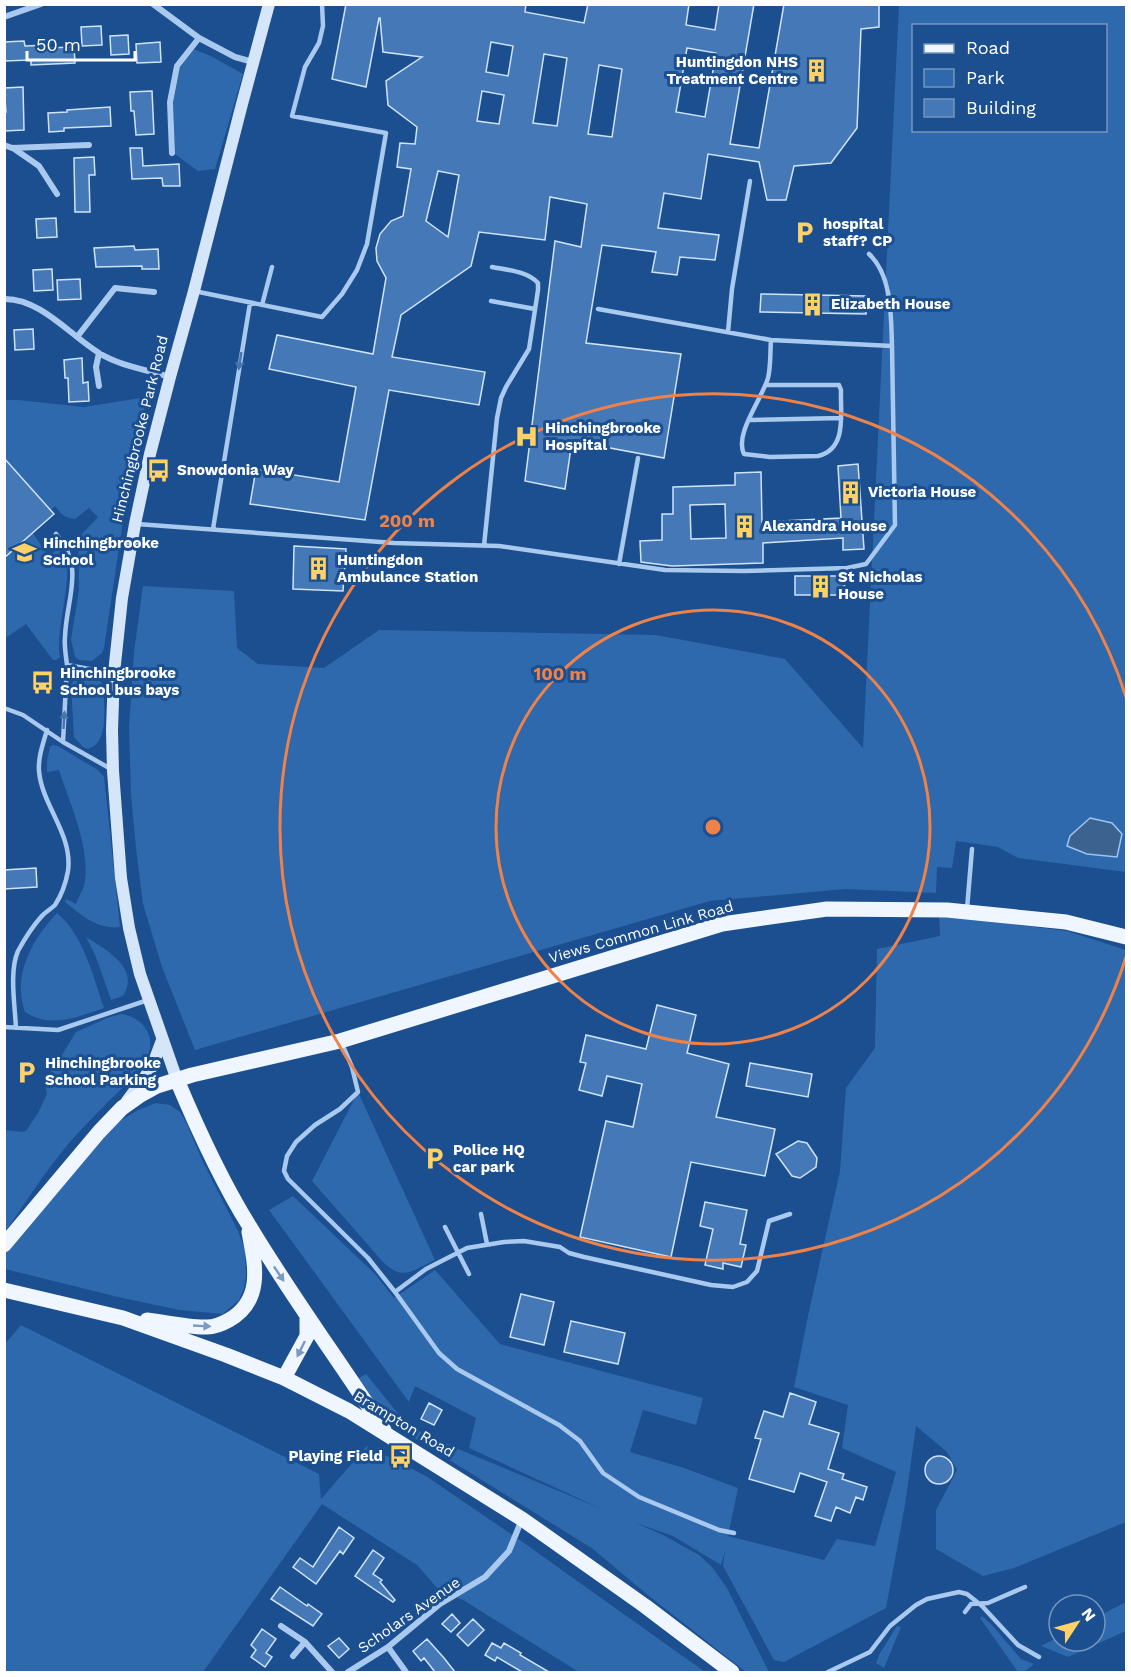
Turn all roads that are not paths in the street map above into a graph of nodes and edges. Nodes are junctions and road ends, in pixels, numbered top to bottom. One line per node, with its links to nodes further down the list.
1 (41, 4): 5 (street)
2 (153, 4): 7 (street)
3 (269, 4): 8 (street, Hinchingbrooke Park Road)
4 (322, 4): 23 (lane)
5 (27, 7): 6 (street)
6 (4, 17)
7 (200, 38): 8 (street); 12 (street)
8 (253, 62): 18 (street, Hinchingbrooke Park Road)
9 (4, 145): 11 (street)
10 (89, 145): 11 (street)
11 (12, 148): 14 (street)
12 (172, 153)
13 (750, 181): 26 (lane)
14 (57, 194)
15 (869, 254): 29 (lane)
16 (272, 267): 23 (lane)
17 (492, 267): 24 (lane)
18 (194, 291): 22 (lane); 31 (street, Hinchingbrooke Park Road)
19 (154, 292): 27 (street)
20 (4, 299): 27 (street)
21 (491, 301): 24 (lane)
22 (250, 303): 23 (lane); 38 (lane, one-way to 38)
23 (262, 305)
24 (535, 309): 40 (lane)
25 (598, 309): 26 (lane)
26 (728, 332): 28 (lane)
27 (77, 337): 30 (street)
28 (771, 340): 29 (lane); 32 (lane)
29 (892, 346): 41 (lane)
30 (99, 353): 31 (street); 33 (street)
31 (170, 377): 37 (street, Hinchingbrooke Park Road)
32 (766, 385): 34 (lane); 35 (lane)
33 (99, 386)
34 (841, 418): 35 (lane); 35 (lane)
35 (749, 420)
36 (638, 458): 41 (lane)
37 (135, 524): 38 (lane); 43 (street, Hinchingbrooke Park Road)
38 (213, 529): 40 (lane)
39 (56, 534): 42 (lane)
40 (484, 546): 41 (lane)
41 (619, 564)
42 (67, 665): 43 (lane); 46 (lane, one-way to 42)
43 (114, 673): 47 (street, Hinchingbrooke Park Road)
44 (4, 708): 45 (lane)
45 (47, 730): 46 (lane); 53 (lane)
46 (63, 742): 47 (lane)
47 (113, 771): 51 (street, Hinchingbrooke Park Road)
48 (972, 849): 49 (lane)
49 (967, 911): 50 (main road, Views Common Link Road); 55 (main road, Views Common Link Road)
50 (1126, 937)
51 (147, 1000): 53 (lane); 54 (street, Hinchingbrooke Park Road)
52 (4, 1026): 53 (lane)
53 (16, 1028)
54 (162, 1040): 56 (street, Hinchingbrooke Park Road); 57 (street)
55 (340, 1041): 56 (main road, Views Common Link Road); 67 (lane)
56 (177, 1080): 57 (main road); 60 (main road, Hinchingbrooke Park Road)
57 (122, 1108): 63 (main road)
58 (481, 1214): 62 (lane)
59 (790, 1214): 62 (lane)
60 (248, 1225): 68 (main road, one-way to 68); 69 (main road, one-way to 60)
61 (445, 1227): 64 (lane)
62 (487, 1244): 64 (lane)
63 (4, 1245)
64 (457, 1253): 65 (lane); 67 (lane)
65 (469, 1274)
66 (9, 1291): 69 (main road, Brampton Road)
67 (395, 1292): 73 (lane)
68 (307, 1316): 70 (main road, one-way to 70); 71 (main road)
69 (123, 1318): 70 (main road, Brampton Road)
70 (284, 1378): 71 (main road, Brampton Road)
71 (386, 1433): 72 (main road, Brampton Road)
72 (522, 1519): 79 (street, Scholars Avenue); 85 (main road, Brampton Road)
73 (734, 1533)
74 (1025, 1587): 75 (lane)
75 (979, 1604): 76 (lane); 81 (lane); 86 (lane)
76 (965, 1611)
77 (281, 1626): 78 (street)
78 (305, 1642): 80 (street); 82 (street)
79 (388, 1647): 83 (street, Scholars Avenue); 84 (street)
80 (293, 1656)
81 (1039, 1657)
82 (332, 1672)
83 (348, 1672)
84 (406, 1672)
85 (732, 1672)
86 (828, 1672)

